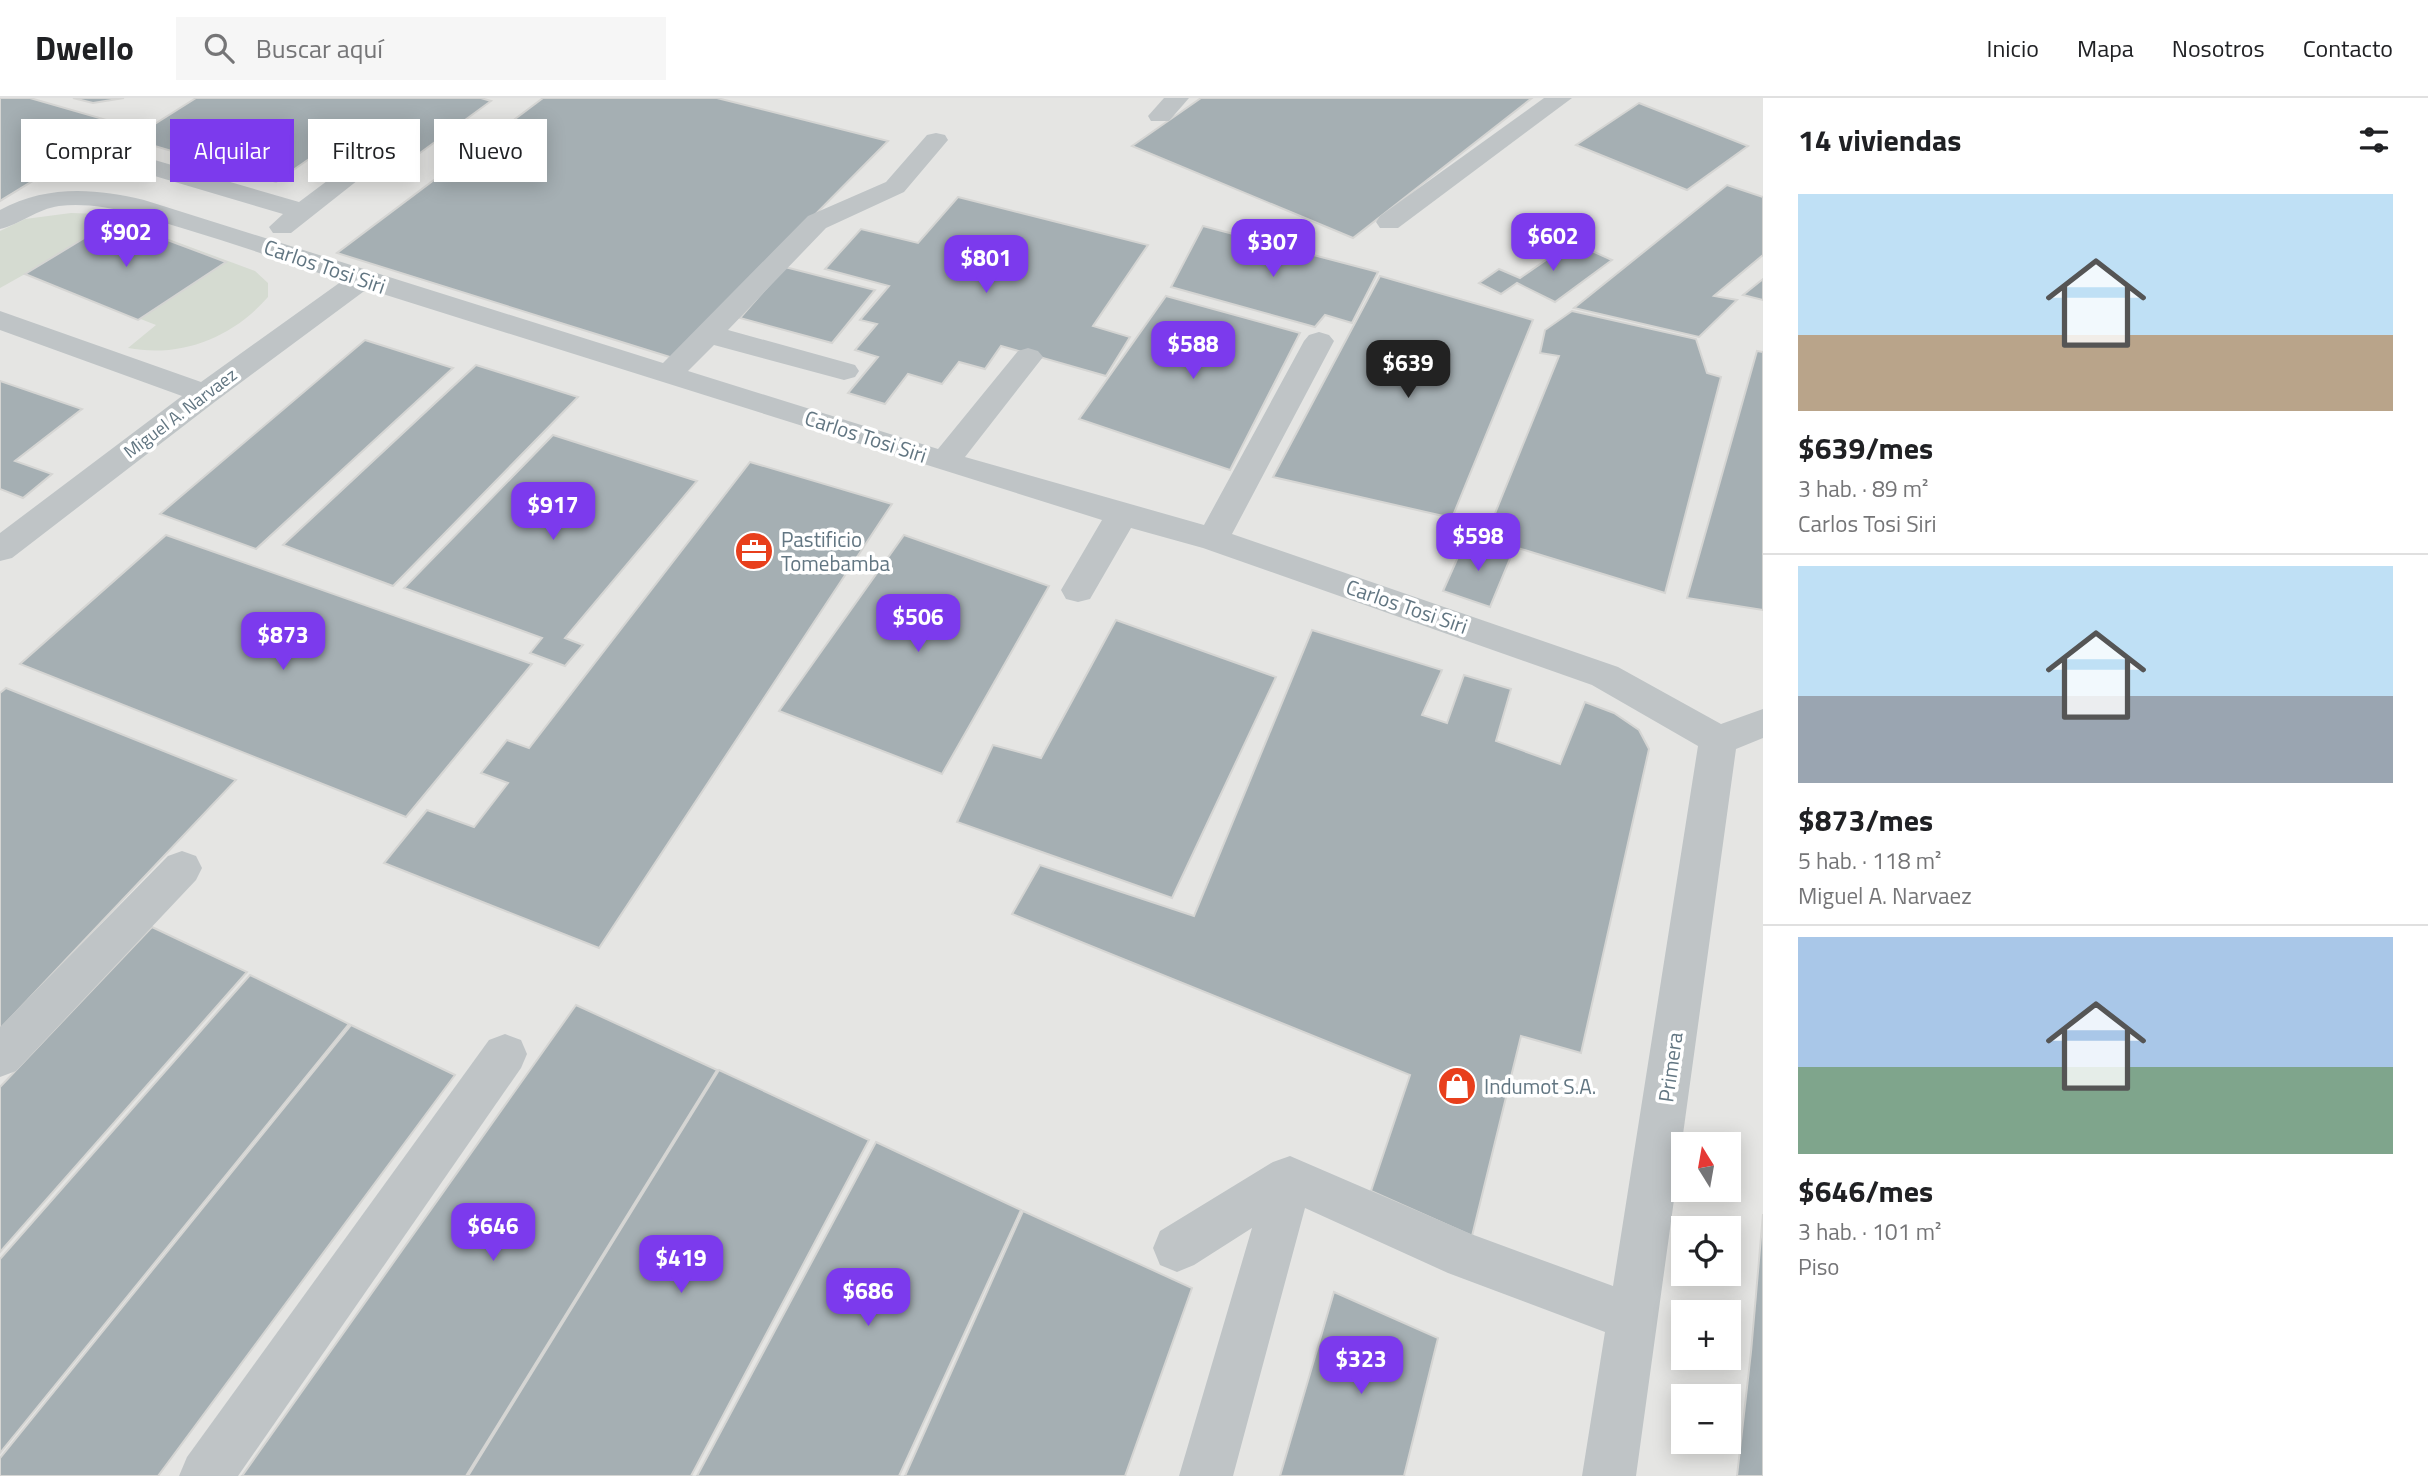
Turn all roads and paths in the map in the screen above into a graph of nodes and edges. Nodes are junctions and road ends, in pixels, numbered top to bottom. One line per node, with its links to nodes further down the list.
1 (1177, 98): 3 (street)
2 (1560, 98): 9 (street)
3 (1160, 116)
4 (936, 140): 13 (street)
5 (156, 168): 7 (street)
6 (341, 182): 7 (street)
7 (302, 211): 10 (street)
8 (0, 221): 10 (street, Carlos Tosi Siri)
9 (1389, 222)
10 (262, 244): 11 (street, Carlos Tosi Siri)
11 (363, 279): 17 (street, Carlos Tosi Siri); 18 (street, Miguel A. Narvaez)
12 (0, 320): 18 (street)
13 (708, 334): 16 (street); 17 (street)
14 (1320, 341): 21 (street)
15 (1028, 357): 19 (street)
16 (844, 371)
17 (670, 373): 19 (street, Carlos Tosi Siri)
18 (205, 394): 22 (street, Miguel A. Narvaez)
19 (945, 462): 20 (street, Carlos Tosi Siri)
20 (1122, 515): 21 (street, Carlos Tosi Siri); 23 (street)
21 (1213, 539): 25 (street, Carlos Tosi Siri)
22 (0, 550)
23 (1078, 590)
24 (1763, 723): 25 (street)
25 (1718, 740): 31 (street, Primera)
26 (183, 868): 28 (street)
27 (505, 1054): 32 (street)
28 (0, 1057)
29 (1290, 1178): 30 (street); 31 (street); 33 (street)
30 (1177, 1248)
31 (1633, 1318): 34 (street, Primera)
32 (206, 1476)
33 (1206, 1476)
34 (1609, 1476)

